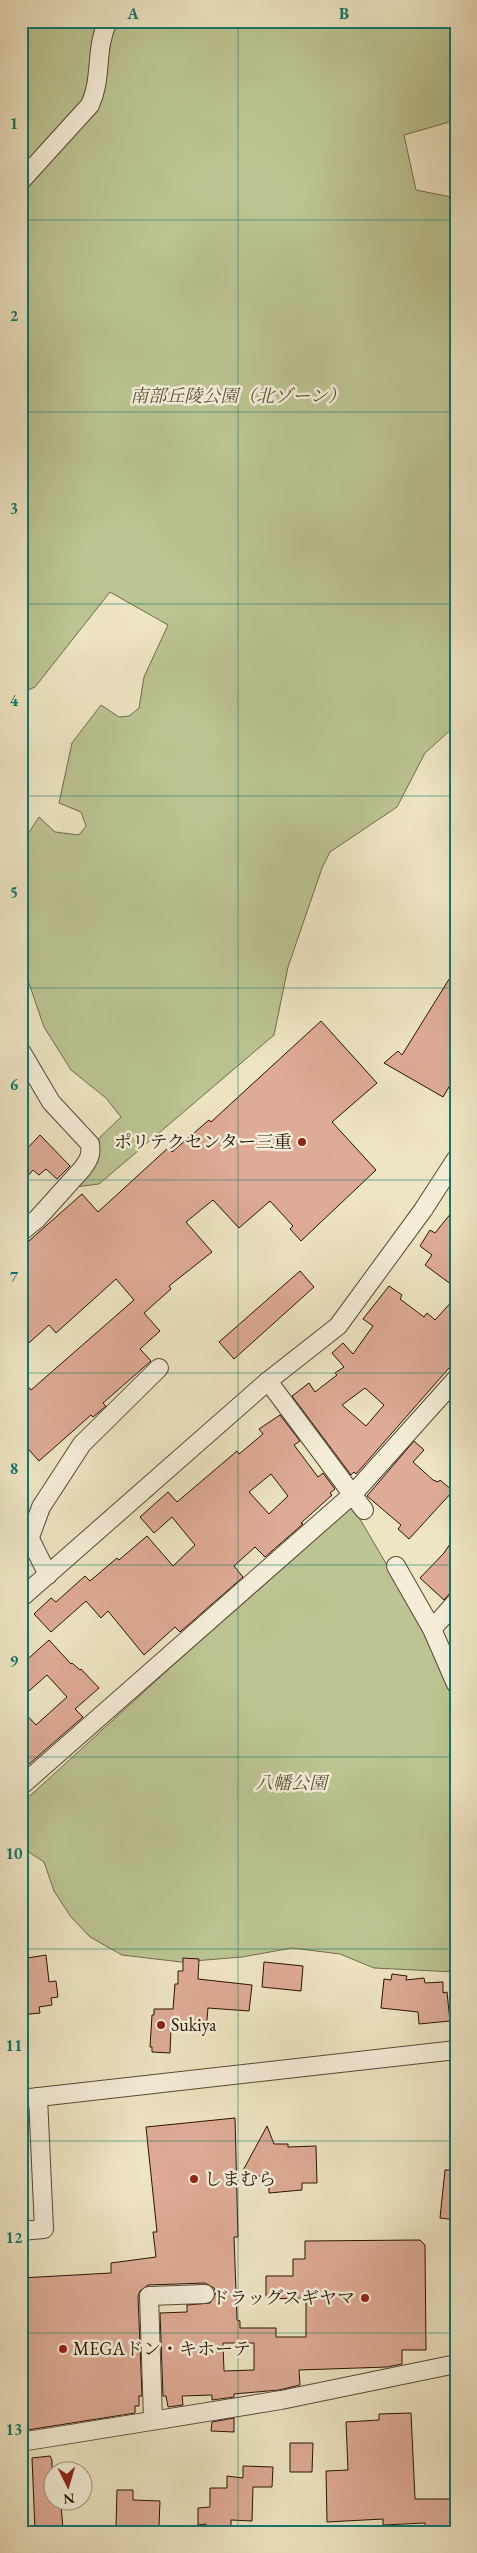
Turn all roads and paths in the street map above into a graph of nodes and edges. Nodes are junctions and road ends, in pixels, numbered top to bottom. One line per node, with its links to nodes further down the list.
1 (108, 21): 2 (street)
2 (21, 181)
3 (21, 1051): 5 (street)
4 (455, 1161): 8 (street)
5 (21, 1232)
6 (159, 1368): 12 (street)
7 (456, 1379): 9 (street)
8 (268, 1381): 9 (street); 14 (street)
9 (353, 1494): 10 (street); 19 (street)
10 (364, 1510)
11 (21, 1521): 12 (street)
12 (30, 1537): 14 (street)
13 (396, 1566): 17 (street)
14 (48, 1575): 15 (street)
15 (21, 1598)
16 (456, 1602): 17 (street)
17 (432, 1629): 18 (street)
18 (456, 1684)
19 (21, 1786)
20 (456, 2050): 21 (street)
21 (30, 2098): 22 (street)
22 (21, 2231)
23 (206, 2294): 25 (street)
24 (456, 2364): 25 (street)
25 (154, 2420): 26 (street)
26 (21, 2442)

